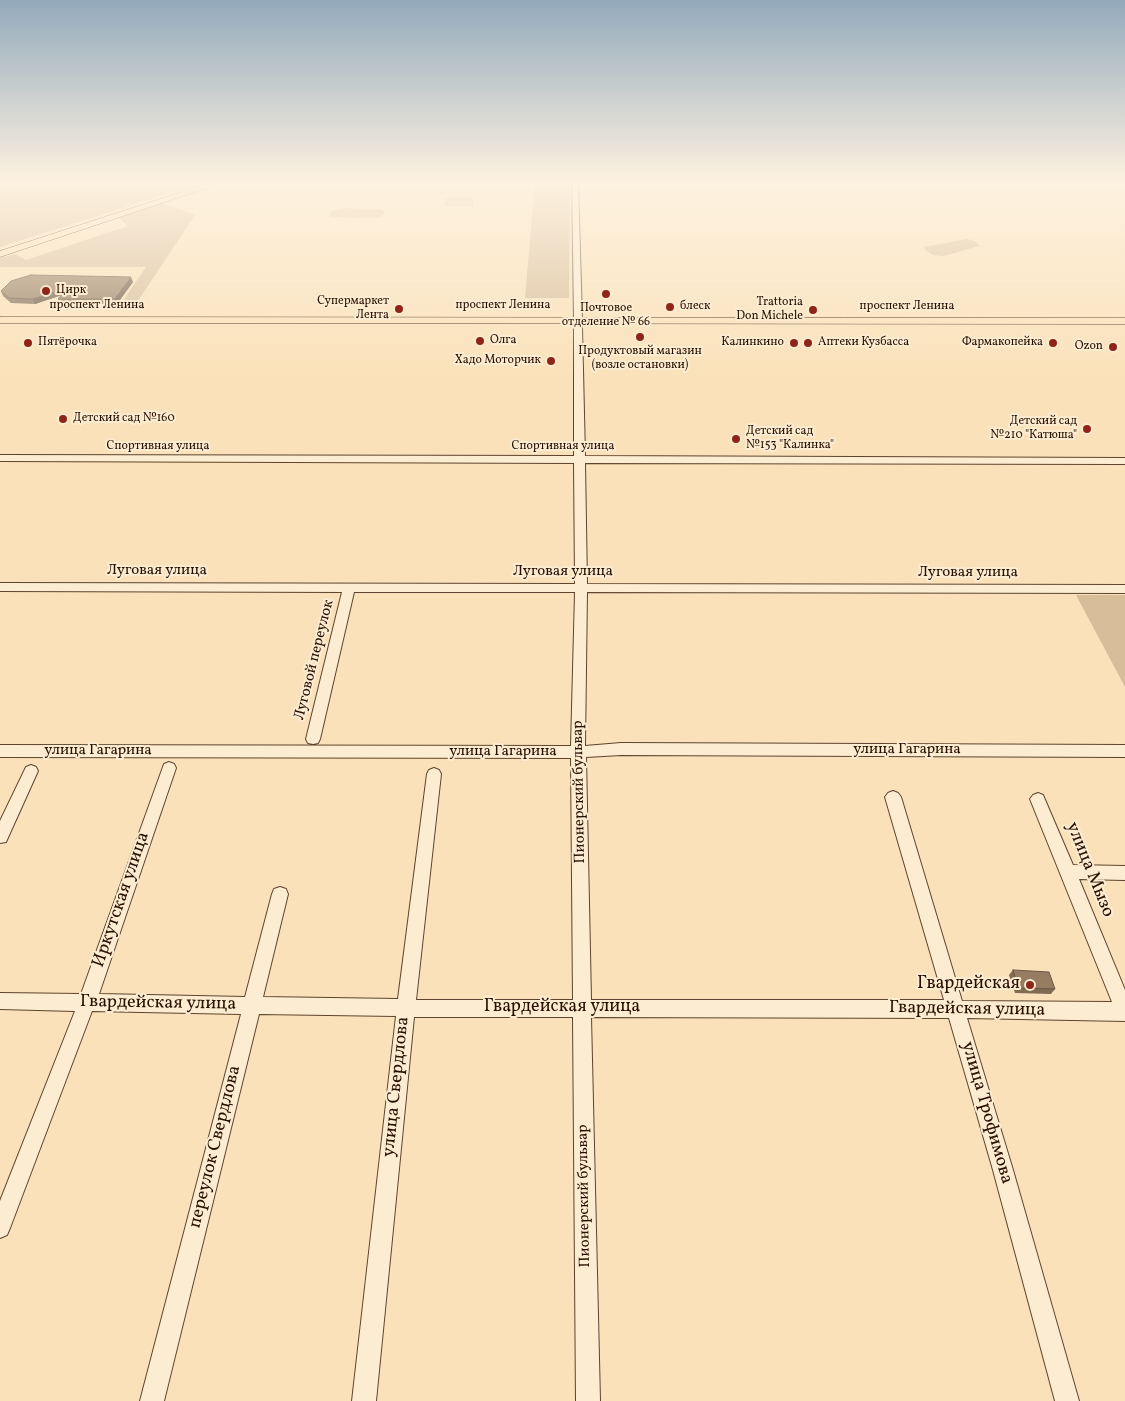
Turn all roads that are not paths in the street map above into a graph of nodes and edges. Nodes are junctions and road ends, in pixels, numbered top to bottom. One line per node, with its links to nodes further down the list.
1 (14, 247): 4 (main road)
2 (15, 247): 4 (main road)
3 (577, 247): 7 (street, Пионерский бульвар)
4 (0, 252)
5 (0, 320): 7 (main road, проспект Ленина)
6 (1125, 321): 8 (main road, проспект Ленина)
7 (578, 324): 8 (main road, проспект Ленина); 9 (main road, проспект Ленина); 12 (street, Пионерский бульвар)
8 (974, 324): 10 (main road, проспект Ленина)
9 (0, 326)
10 (1125, 327)
11 (0, 458): 12 (street, Спортивная улица)
12 (580, 460): 13 (street, Спортивная улица); 16 (street, Пионерский бульвар)
13 (1125, 461)
14 (0, 587): 15 (street, Луговая улица)
15 (349, 588): 16 (street, Луговая улица); 18 (street, Луговой переулок)
16 (582, 588): 17 (street, Луговая улица); 20 (street, Пионерский бульвар)
17 (1125, 589)
18 (313, 739)
19 (0, 751): 20 (street, улица Гагарина)
20 (579, 752): 21 (street, улица Гагарина); 34 (street, Пионерский бульвар)
21 (1125, 752)
22 (169, 768): 32 (street, Иркутская улица)
23 (31, 771): 27 (street)
24 (434, 774): 35 (street, улица Свердлова)
25 (893, 797): 36 (street, улица Трофимова)
26 (1038, 799): 28 (street, улица Мызо)
27 (0, 837)
28 (1067, 872): 29 (street); 37 (street, улица Мызо)
29 (1125, 873)
30 (280, 894): 33 (street, переулок Свердлова)
31 (0, 1001): 32 (street, Гвардейская улица)
32 (87, 1002): 33 (street, Гвардейская улица); 38 (street, Иркутская улица)
33 (252, 1006): 35 (street, Гвардейская улица); 39 (street, переулок Свердлова)
34 (583, 1007): 35 (street, Гвардейская улица); 36 (street, Гвардейская улица); 41 (street, Пионерский бульвар)
35 (406, 1008): 40 (street, улица Свердлова)
36 (955, 1008): 37 (street, Гвардейская улица); 42 (street, улица Трофимова)
37 (1125, 1011)
38 (0, 1228)
39 (152, 1401)
40 (364, 1401)
41 (588, 1401)
42 (1067, 1401)

